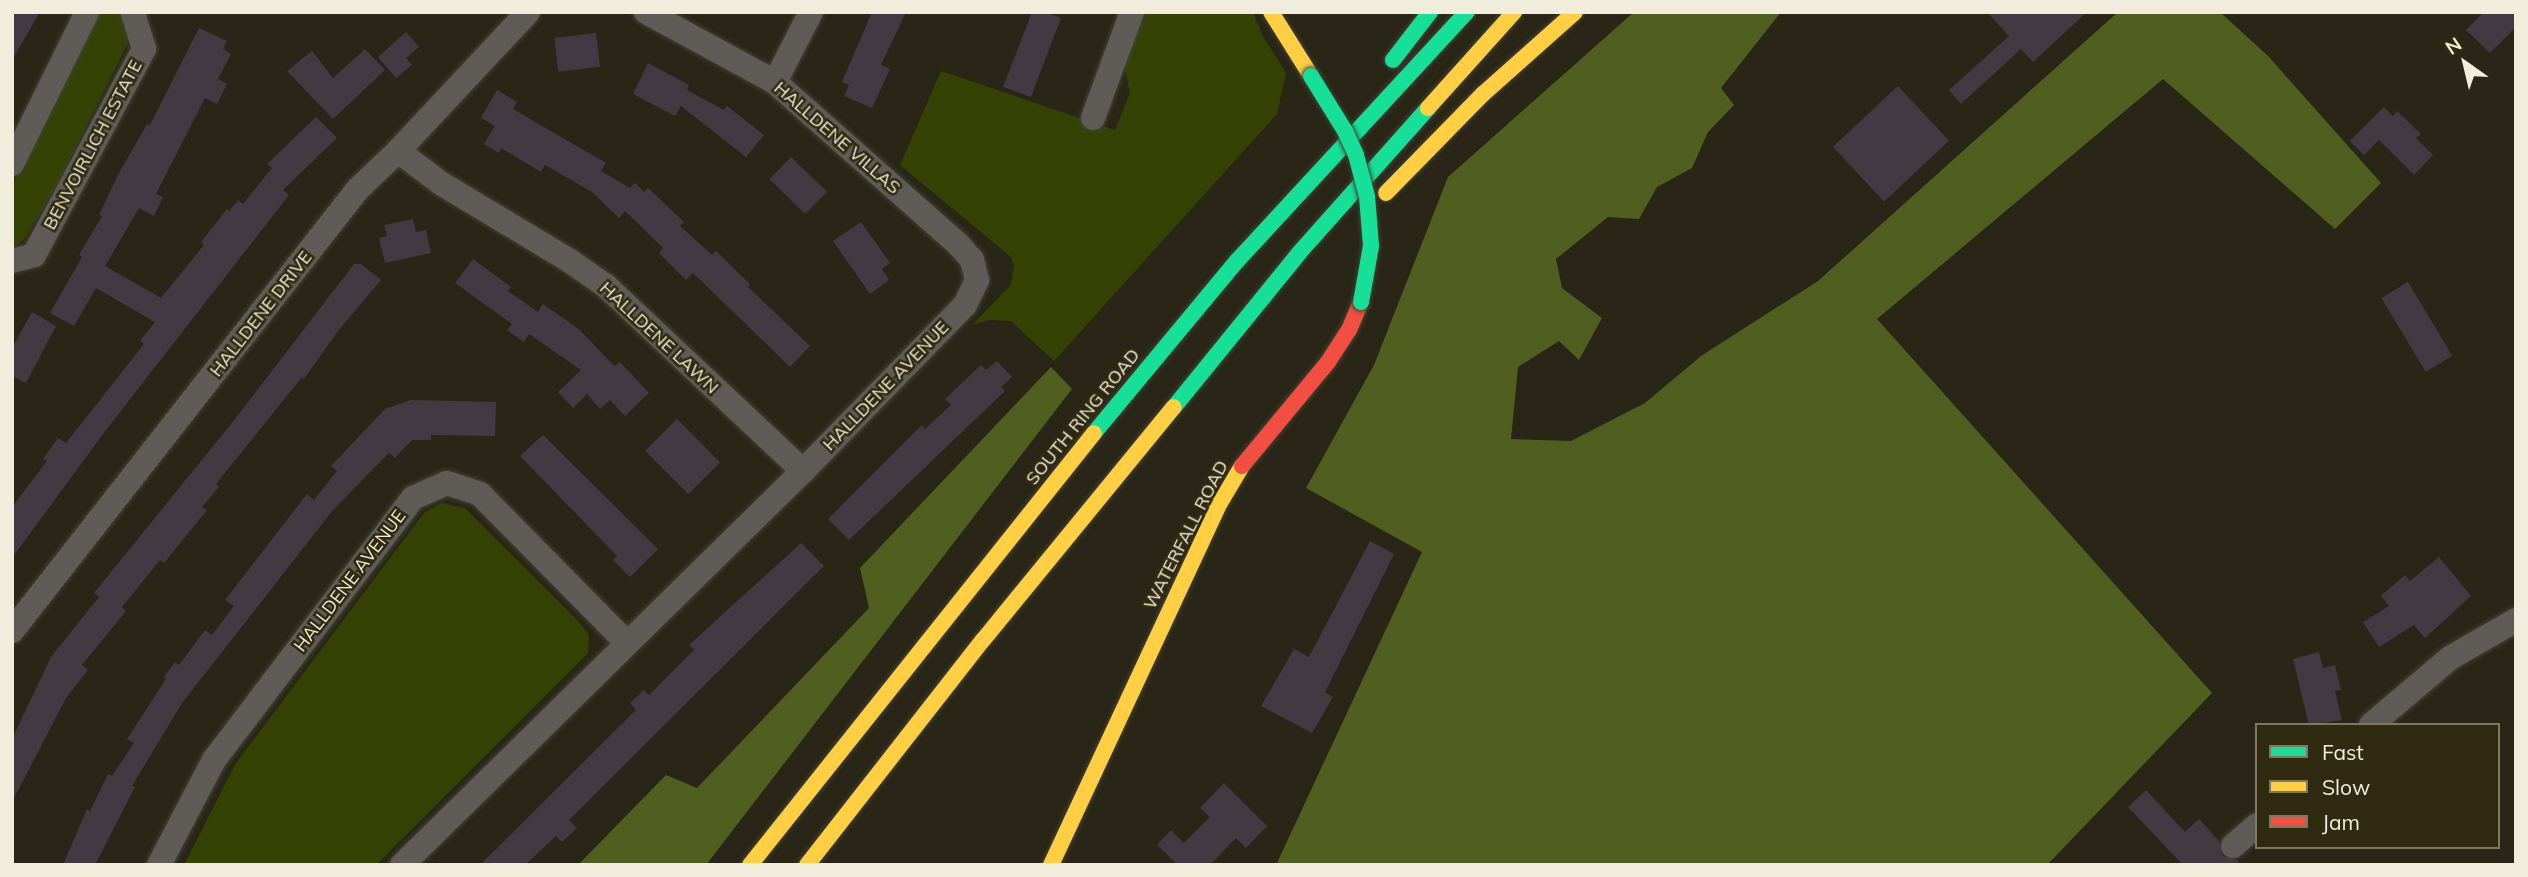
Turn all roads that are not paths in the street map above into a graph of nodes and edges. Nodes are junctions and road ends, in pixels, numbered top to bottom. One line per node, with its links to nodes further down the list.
1 (87, 12): 17 (street)
2 (133, 12): 19 (street, BENVOIRLICH ESTATE)
3 (528, 12): 16 (street, HALLDENE DRIVE)
4 (646, 12): 13 (street, HALLDENE VILLAS)
5 (811, 12): 13 (street)
6 (1132, 12): 15 (street)
7 (1271, 12): 35 (main road, WATERFALL ROAD, bridge)
8 (1430, 12): 12 (main road)
9 (1468, 12): 20 (main road, SOUTH RING ROAD)
10 (1514, 12): 23 (main road)
11 (1574, 12): 18 (main road)
12 (1379, 78)
13 (775, 82): 21 (street, HALLDENE VILLAS)
14 (1354, 110): 20 (main road)
15 (1093, 118)
16 (398, 151): 24 (street, HALLDENE LAWN); 26 (street, HALLDENE DRIVE)
17 (12, 164)
18 (1356, 225)
19 (12, 261)
20 (1237, 261): 33 (main road, SOUTH RING ROAD)
21 (965, 305): 24 (street, HALLDENE AVENUE)
22 (1264, 323): 23 (main road)
23 (1129, 464): 34 (main road)
24 (803, 471): 27 (street, HALLDENE AVENUE)
25 (2516, 621): 28 (street)
26 (12, 631)
27 (626, 642): 31 (street, HALLDENE AVENUE); 32 (street, HALLDENE AVENUE)
28 (2373, 723)
29 (2255, 827): 30 (street)
30 (2233, 846)
31 (159, 865)
32 (402, 865)
33 (750, 865)
34 (807, 865)
35 (1051, 865)

